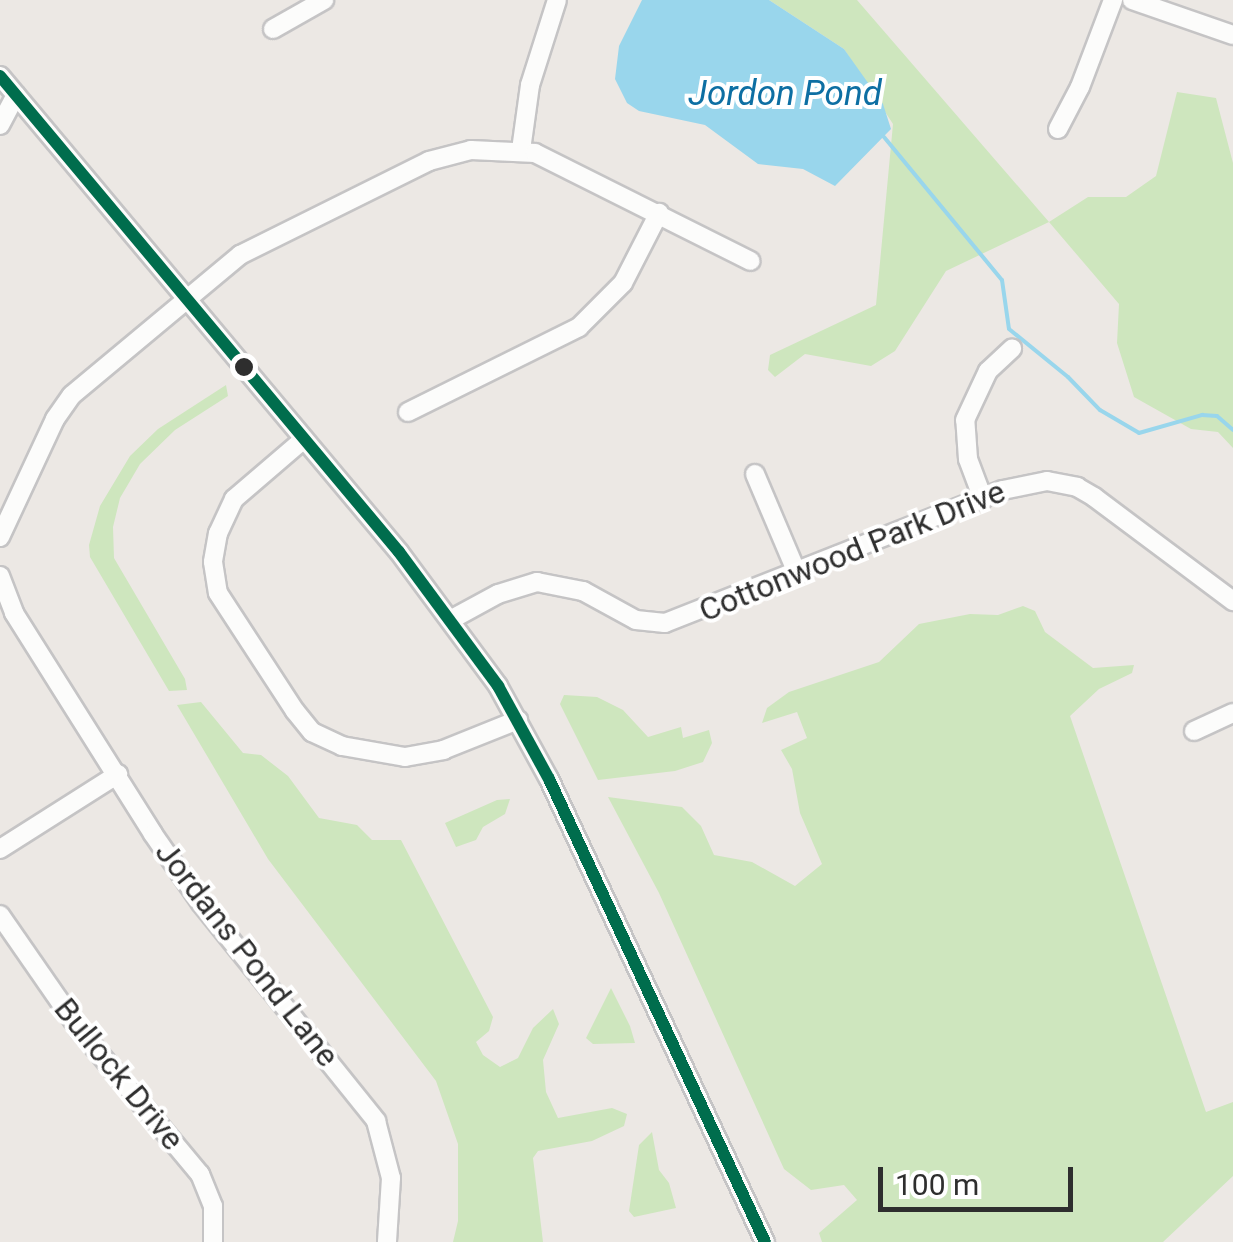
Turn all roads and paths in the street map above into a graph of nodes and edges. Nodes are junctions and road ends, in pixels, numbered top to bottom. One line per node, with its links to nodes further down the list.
1 (324, 0): 5 (street)
2 (558, 0): 11 (street)
3 (1113, 0): 10 (street)
4 (1132, 0): 6 (street)
5 (274, 29)
6 (1233, 35)
7 (0, 76): 8 (street)
8 (16, 95): 9 (street); 14 (street)
9 (0, 125)
10 (1058, 130)
11 (520, 150): 12 (street); 14 (street)
12 (659, 213): 13 (street); 16 (street)
13 (751, 261)
14 (187, 298): 17 (street); 20 (street)
15 (1012, 349): 19 (street)
16 (408, 412)
17 (304, 438): 25 (street); 27 (street)
18 (756, 474): 21 (street)
19 (983, 498): 21 (street, Cottonwood Park Drive); 23 (street, Cottonwood Park Drive)
20 (0, 538)
21 (797, 573): 25 (street, Cottonwood Park Drive)
22 (0, 576): 24 (street, Jordans Pond Lane)
23 (1233, 601)
24 (7, 618): 29 (street, Jordans Pond Lane)
25 (452, 619): 27 (street)
26 (1233, 713): 28 (street)
27 (518, 720): 34 (street)
28 (1194, 731)
29 (118, 774): 30 (street); 33 (street, Jordans Pond Lane)
30 (0, 849)
31 (0, 916): 32 (street, Bullock Drive)
32 (213, 1242)
33 (387, 1242)
34 (765, 1242)

